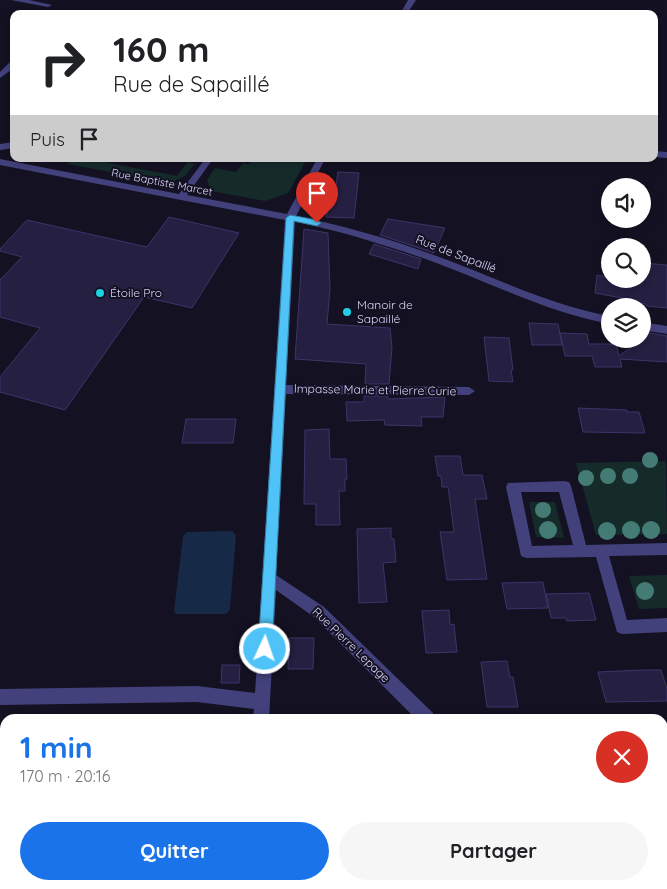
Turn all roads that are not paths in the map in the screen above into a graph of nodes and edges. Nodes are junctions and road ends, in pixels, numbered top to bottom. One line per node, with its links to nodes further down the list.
1 (16, 0): 2 (street)
2 (48, 5)
3 (10, 67): 4 (street)
4 (0, 76)
5 (0, 162): 8 (street, Rue Baptiste Marcet)
6 (204, 162): 8 (street)
7 (319, 162): 9 (street)
8 (182, 197): 9 (street, Rue Baptiste Marcet)
9 (290, 218): 10 (street, Rue de Sapaillé); 13 (street)
10 (601, 318)
11 (651, 327): 12 (street)
12 (667, 330)
13 (280, 389): 14 (street, Impasse Marie et Pierre Curie); 18 (street)
14 (469, 391)
15 (667, 549): 17 (street)
16 (581, 551): 16 (street); 17 (street)
17 (601, 551): 19 (street)
18 (269, 578): 21 (street); 23 (street, Rue Pierre Lepage)
19 (667, 625)
20 (0, 697): 21 (street)
21 (262, 702): 22 (street)
22 (261, 714)
23 (421, 714)

